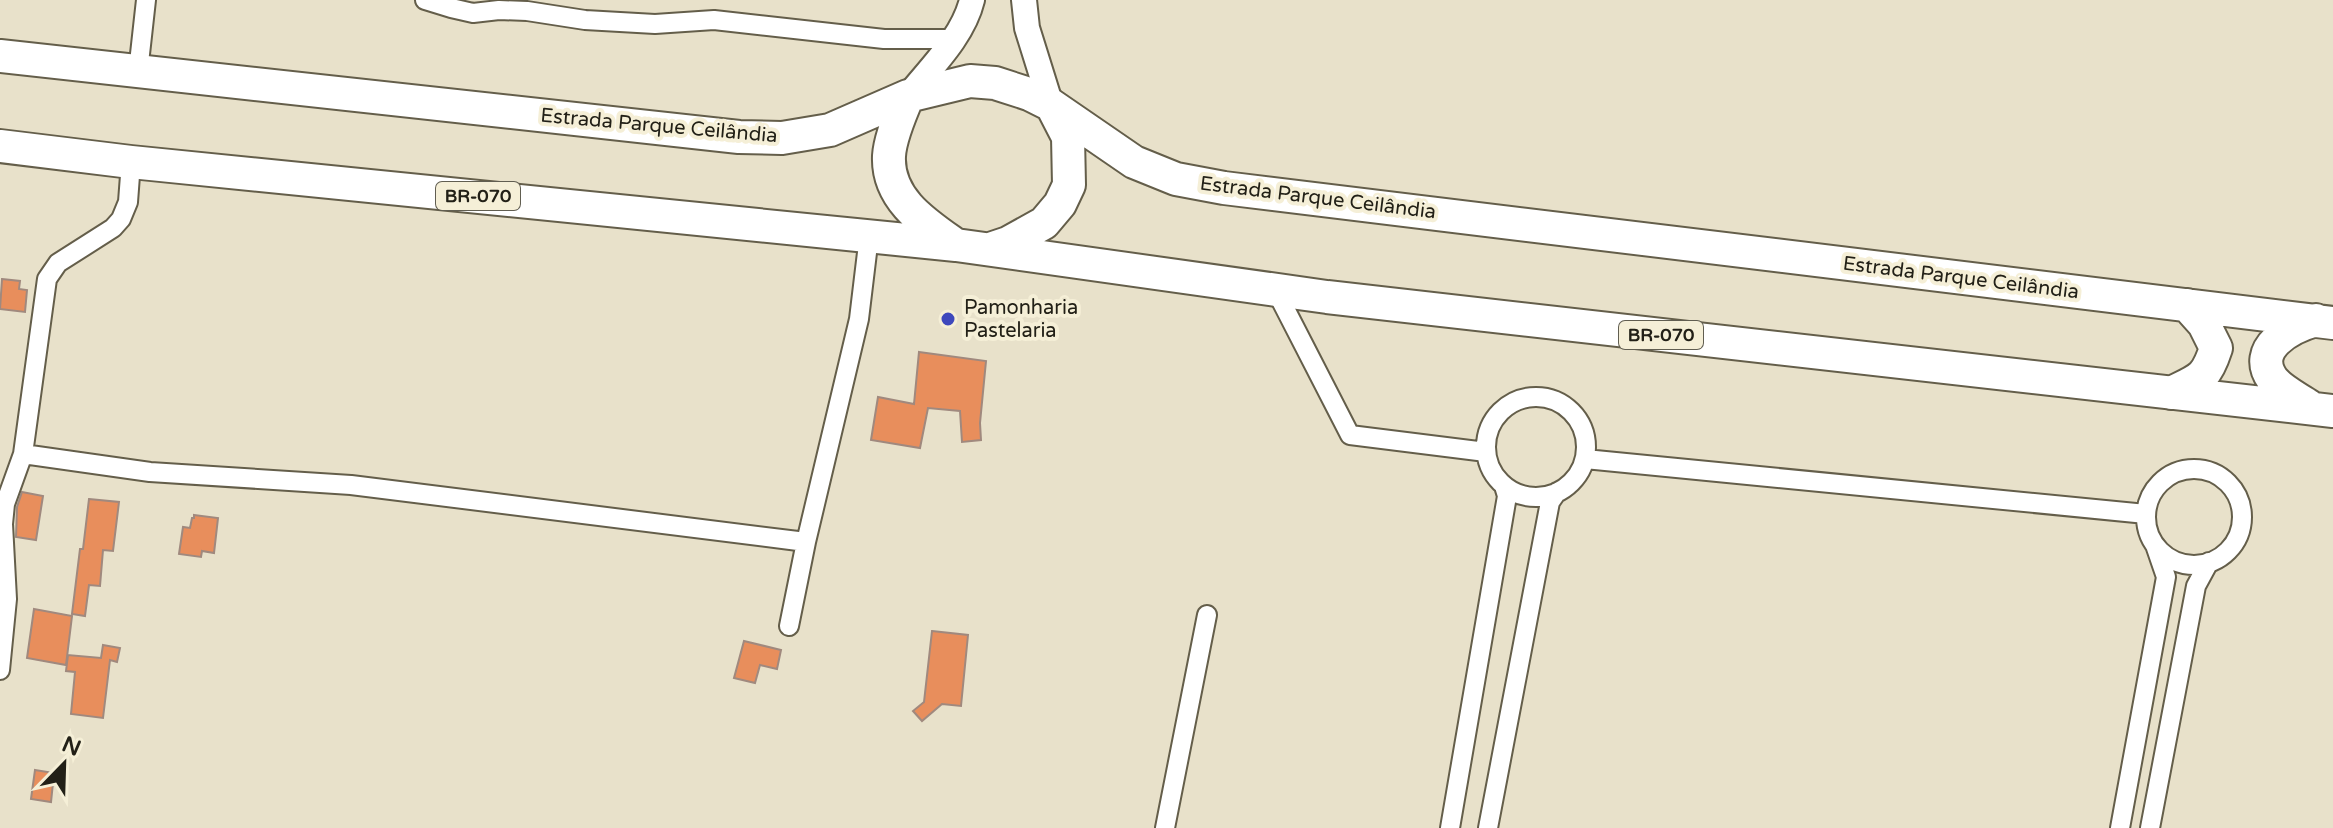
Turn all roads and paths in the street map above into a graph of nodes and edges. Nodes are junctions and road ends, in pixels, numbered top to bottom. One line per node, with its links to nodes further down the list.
1 (146, 0): 7 (street)
2 (425, 0): 5 (street)
3 (972, 0): 5 (main road)
4 (1024, 0): 9 (main road)
5 (955, 39): 8 (main road)
6 (0, 56): 7 (highway, Estrada Parque Ceilândia)
7 (138, 72): 8 (highway, Estrada Parque Ceilândia)
8 (908, 96): 9 (highway, Estrada Parque Ceilândia); 13 (highway)
9 (1051, 105): 14 (highway); 16 (highway, Estrada Parque Ceilândia)
10 (0, 146): 11 (highway, BR-070)
11 (131, 162): 12 (highway, BR-070); 21 (street)
12 (869, 236): 13 (highway, BR-070); 26 (street)
13 (956, 245): 14 (highway, BR-070)
14 (990, 249): 15 (highway, BR-070)
15 (1275, 289): 18 (highway, BR-070); 20 (street)
16 (2187, 305): 17 (highway, Estrada Parque Ceilândia); 18 (highway)
17 (2324, 322): 19 (highway)
18 (2171, 393): 19 (highway, BR-070)
19 (2324, 410)
20 (1486, 452): 22 (street); 23 (street)
21 (23, 454): 26 (street); 31 (street)
22 (1585, 459): 24 (street); 25 (street)
23 (1504, 486): 24 (street); 33 (street)
24 (1557, 492): 34 (street)
25 (2146, 514): 27 (street); 28 (street)
26 (806, 542): 30 (street)
27 (2154, 543): 28 (street); 35 (street)
28 (2209, 562): 36 (street)
29 (1207, 615): 32 (street)
30 (789, 626)
31 (0, 670)
32 (1165, 828)
33 (1450, 828)
34 (1488, 828)
35 (2120, 828)
36 (2150, 828)

